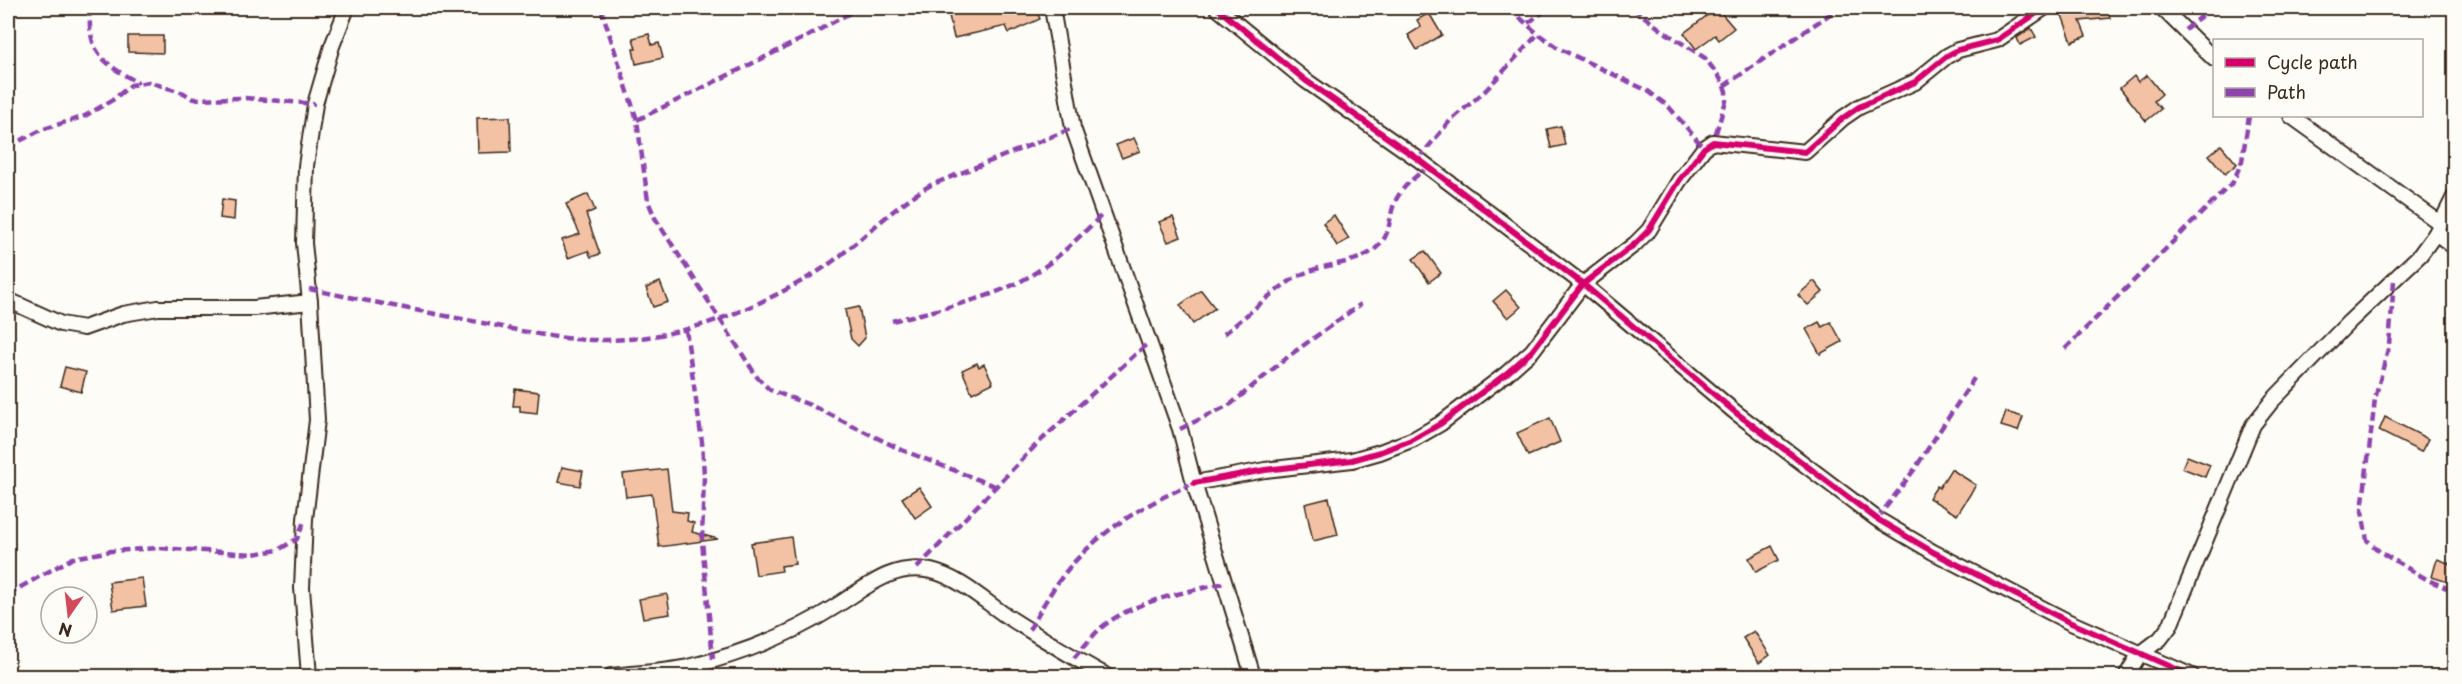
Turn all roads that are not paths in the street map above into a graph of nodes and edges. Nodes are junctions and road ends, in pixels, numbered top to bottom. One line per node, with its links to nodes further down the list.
1 (347, 8): 13 (street)
2 (1052, 8): 14 (street)
3 (1217, 8): 11 (street)
4 (2044, 8): 11 (street)
5 (2162, 8): 6 (street)
6 (2213, 58)
7 (2292, 117): 9 (street)
8 (2454, 197): 9 (street)
9 (2438, 228): 10 (street); 15 (street)
10 (2454, 247)
11 (1583, 284): 14 (street); 15 (street)
12 (8, 300): 13 (street)
13 (310, 302): 16 (street)
14 (1194, 483): 19 (street)
15 (2139, 655): 20 (street); 21 (street)
16 (309, 676)
17 (611, 676): 18 (street)
18 (1107, 676)
19 (1253, 676)
20 (2126, 676)
21 (2192, 676)

